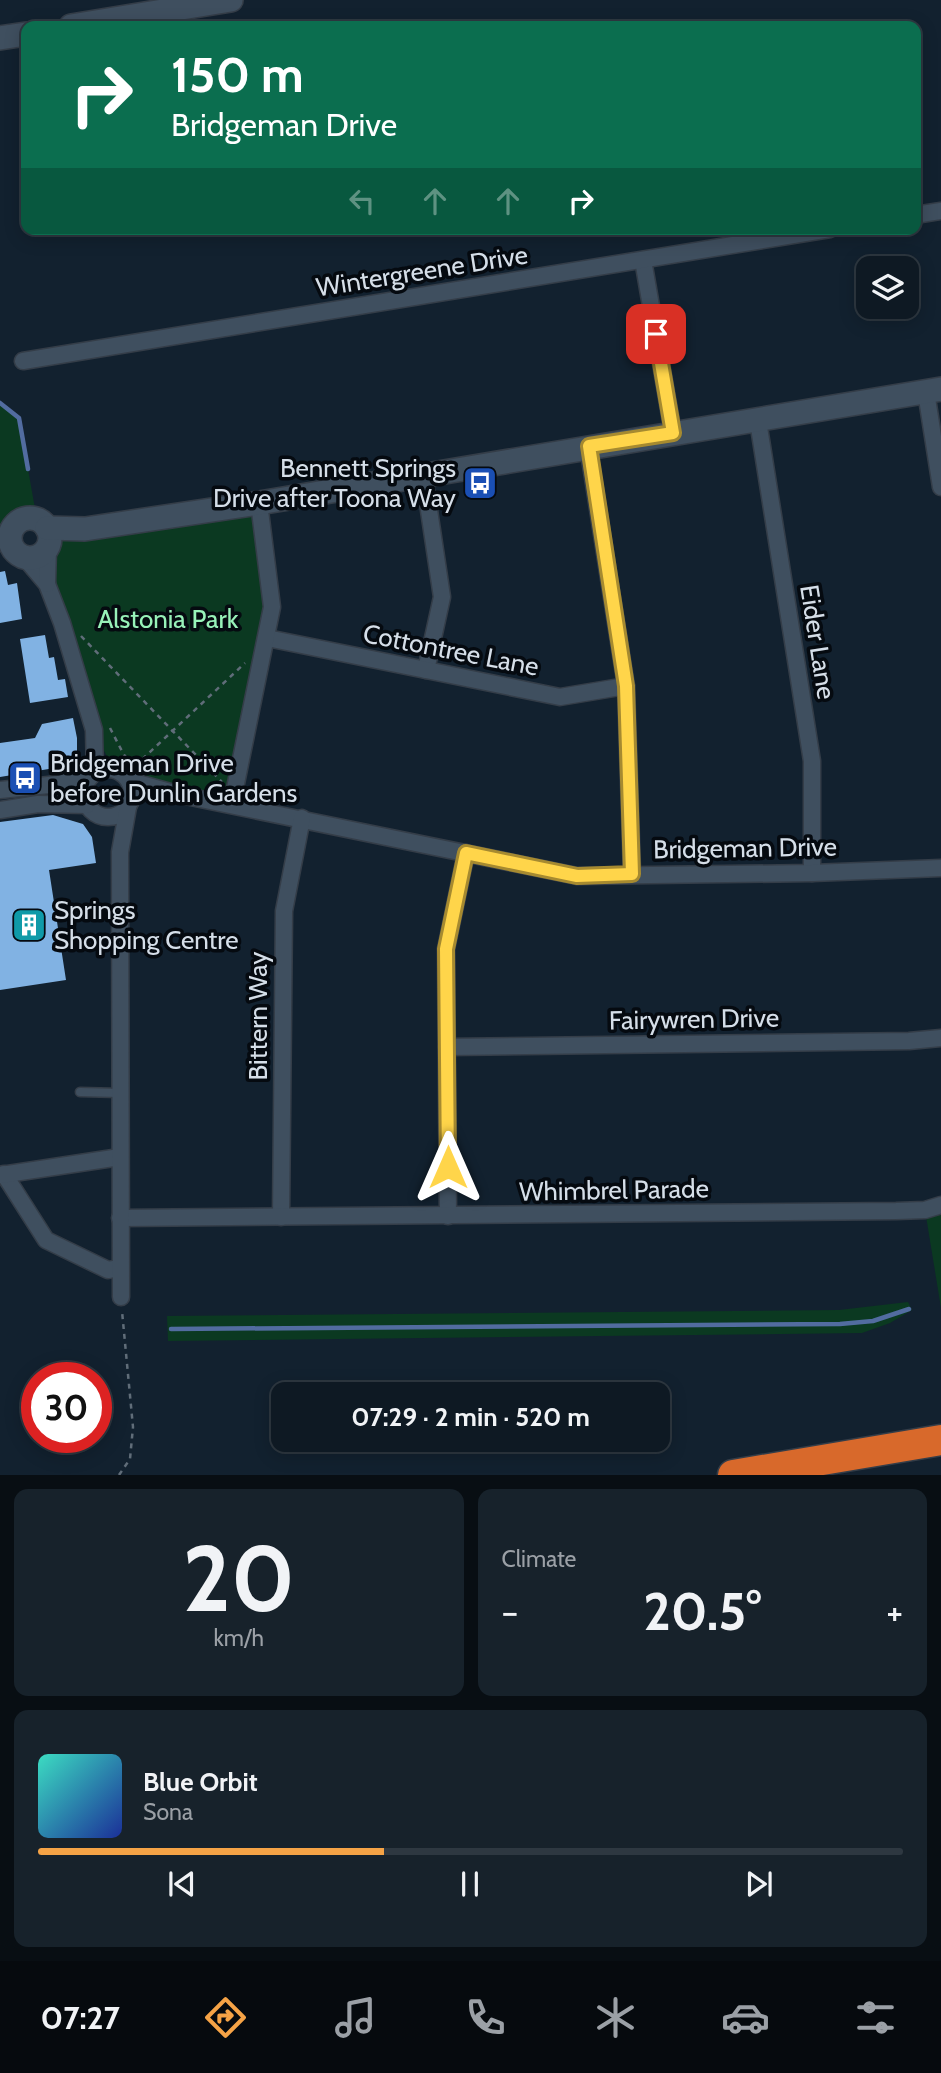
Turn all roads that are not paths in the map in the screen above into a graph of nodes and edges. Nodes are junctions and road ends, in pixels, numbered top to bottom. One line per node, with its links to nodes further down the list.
1 (231, 0): 2 (street)
2 (102, 21)
3 (21, 35): 4 (street)
4 (0, 38)
5 (941, 211): 6 (street)
6 (921, 214)
7 (794, 235): 8 (street, Wintergreene Drive)
8 (643, 260): 9 (street, Wintergreene Drive); 12 (street)
9 (23, 361)
10 (933, 391): 11 (street); 15 (street)
11 (758, 421): 12 (street); 37 (street, Eider Lane)
12 (673, 433): 13 (street)
13 (589, 446): 14 (street); 22 (street)
14 (424, 477): 16 (street); 21 (street)
15 (941, 487)
16 (258, 503): 17 (street); 20 (street)
17 (48, 539): 18 (street); 18 (street); 19 (street)
18 (10, 546): 19 (street)
19 (47, 584): 23 (street)
20 (267, 640): 21 (street, Cottontree Lane); 29 (street)
21 (426, 670): 22 (street, Cottontree Lane)
22 (626, 686): 38 (street)
23 (102, 729): 24 (street); 26 (street)
24 (113, 769): 25 (street, Bridgeman Drive); 26 (street)
25 (134, 772): 28 (street, Bridgeman Drive); 30 (street)
26 (93, 774): 27 (street); 32 (street)
27 (0, 790)
28 (181, 795): 29 (street, Bridgeman Drive); 30 (street, Bridgeman Drive)
29 (232, 803): 33 (street, Bridgeman Drive)
30 (129, 804): 32 (street, Bridgeman Drive); 34 (street)
31 (0, 810): 32 (street)
32 (94, 810): 34 (street)
33 (302, 818): 35 (street, Bridgeman Drive); 47 (street, Bittern Way)
34 (120, 852): 42 (street)
35 (466, 853): 38 (street, Bridgeman Drive); 40 (street)
36 (941, 867): 37 (street, Bridgeman Drive)
37 (811, 873): 38 (street, Bridgeman Drive)
38 (632, 874)
39 (941, 1038): 40 (street, Fairywren Drive)
40 (447, 1047): 46 (street)
41 (80, 1092): 42 (lane)
42 (120, 1093): 43 (street)
43 (120, 1157): 44 (street); 48 (street)
44 (2, 1174): 49 (street)
45 (941, 1205): 46 (street, Whimbrel Parade)
46 (448, 1216): 47 (street, Whimbrel Parade)
47 (281, 1217): 48 (street, Whimbrel Parade)
48 (120, 1218): 49 (street)
49 (120, 1268): 50 (street)
50 (121, 1297)
51 (941, 1440): 52 (highway)
52 (733, 1475)

